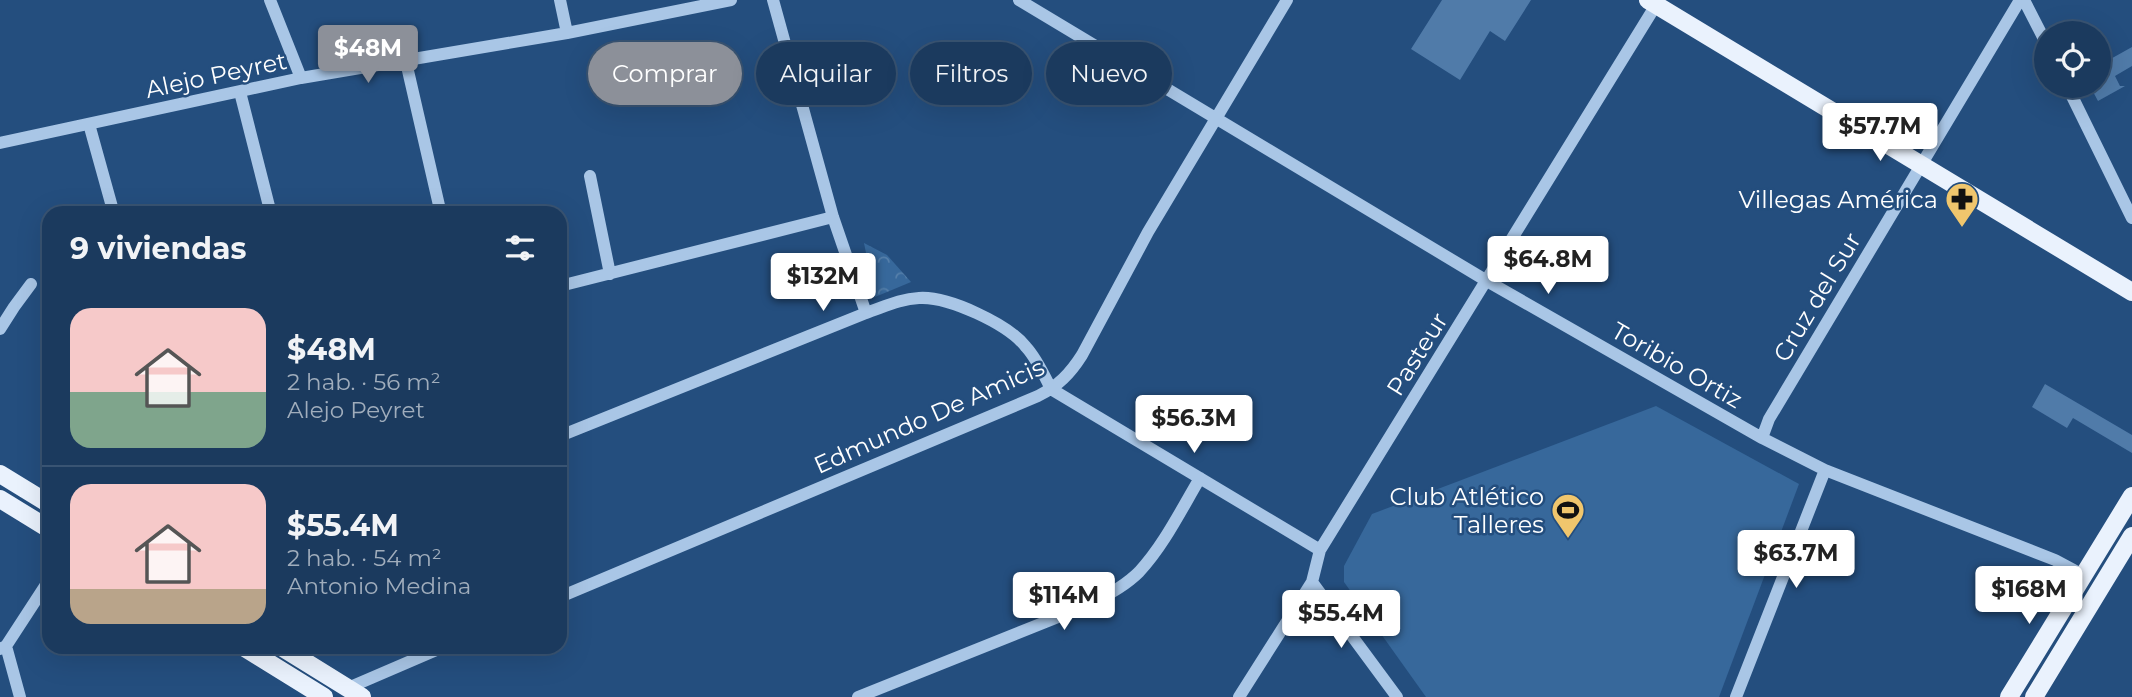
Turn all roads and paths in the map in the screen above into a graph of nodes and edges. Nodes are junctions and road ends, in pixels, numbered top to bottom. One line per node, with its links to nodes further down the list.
1 (270, 0): 12 (street)
2 (560, 0): 10 (street)
3 (731, 0): 10 (street, Alejo Peyret)
4 (774, 0): 23 (street)
5 (1019, 0): 15 (street, Toribio Ortiz)
6 (1287, 0): 15 (street, Edmundo De Amicis)
7 (2022, 0): 9 (street); 18 (street, Cruz del Sur)
8 (1654, 2): 18 (main road); 26 (street, Pasteur)
9 (2034, 22)
10 (567, 33): 11 (street, Alejo Peyret)
11 (406, 62): 12 (street, Alejo Peyret); 22 (street)
12 (301, 79): 13 (street, Alejo Peyret)
13 (240, 92): 16 (street, Alejo Peyret); 21 (street)
14 (2073, 98): 24 (street)
15 (1216, 117): 26 (street, Toribio Ortiz); 32 (street, Edmundo De Amicis)
16 (89, 124): 17 (street, Alejo Peyret); 20 (street)
17 (0, 143)
18 (1921, 165): 29 (main road); 34 (street, Cruz del Sur)
19 (590, 176): 25 (street)
20 (112, 206)
21 (269, 206)
22 (440, 206)
23 (833, 217): 25 (street); 30 (street)
24 (2132, 218)
25 (610, 274): 28 (street)
26 (1487, 281): 34 (street, Toribio Ortiz); 43 (street, Pasteur)
27 (31, 284): 31 (street)
28 (567, 284)
29 (2132, 292)
30 (866, 313): 32 (street); 33 (street)
31 (0, 329)
32 (1051, 389): 37 (street); 47 (street, Edmundo De Amicis)
33 (567, 433)
34 (1762, 438): 35 (street, Toribio Ortiz)
35 (1825, 470): 44 (street, Toribio Ortiz); 58 (street)
36 (0, 474): 40 (main road)
37 (1200, 478): 43 (street); 55 (street)
38 (2132, 496): 44 (main road)
39 (0, 499): 41 (main road)
40 (42, 500)
41 (42, 524)
42 (2132, 536): 60 (main road)
43 (1320, 550): 45 (street, Pasteur)
44 (2083, 575): 59 (main road)
45 (1312, 582): 56 (street, Pasteur); 57 (street)
46 (42, 590): 48 (street)
47 (567, 594)
48 (3, 648): 53 (street)
49 (255, 654): 54 (main road)
50 (293, 654): 52 (main road)
51 (430, 654): 52 (street)
52 (355, 693)
53 (20, 697)
54 (324, 697)
55 (858, 697)
56 (1239, 697)
57 (1397, 697)
58 (1736, 697)
59 (2009, 697)
60 (2034, 697)

